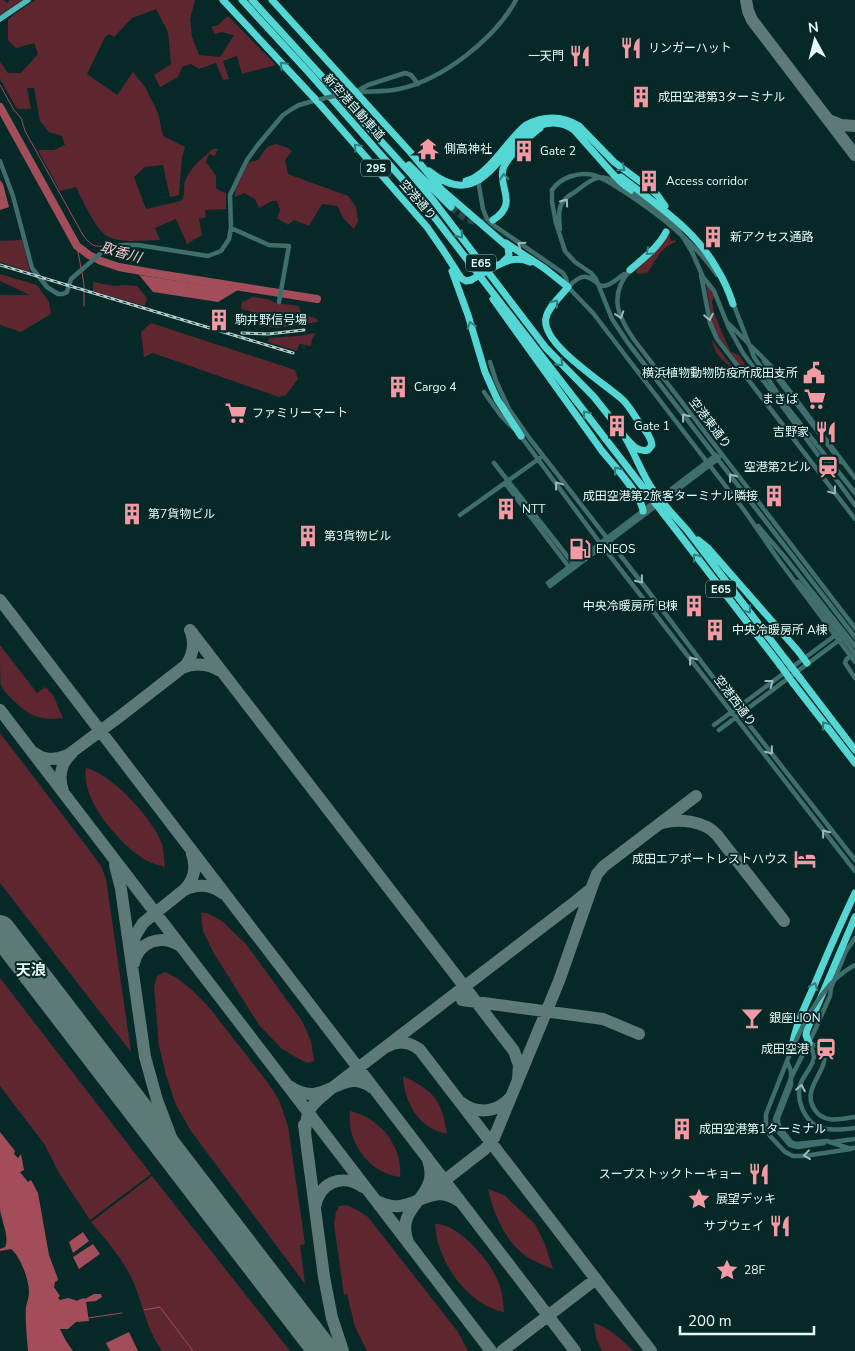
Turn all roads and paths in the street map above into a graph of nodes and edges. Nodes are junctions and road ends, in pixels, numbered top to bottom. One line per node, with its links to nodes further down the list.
1 (28, 0): 7 (main road)
2 (223, 0): 10 (highway, 空港通り / 295, one-way to 2)
3 (242, 0): 29 (highway, 新空港自動車道 / E65)
4 (252, 0): 11 (highway, 新空港自動車道 / E65)
5 (272, 0): 9 (highway, 空港通り)
6 (516, 0): 8 (street)
7 (0, 19)
8 (418, 84): 9 (street); 9 (street)
9 (352, 92): 10 (street, bridge); 15 (highway, 空港通り)
10 (318, 100): 24 (street); 28 (highway, 空港通り / 295, one-way to 10)
11 (348, 105): 22 (highway); 41 (highway, E65, one-way to 41)
12 (549, 123): 13 (highway); 18 (highway); 23 (highway, one-way to 12)
13 (574, 130): 14 (highway); 17 (highway)
14 (600, 147): 19 (highway); 21 (highway, one-way to 21)
15 (411, 153): 19 (highway); 26 (highway, 空港通り)
16 (0, 161): 24 (street)
17 (602, 163): 20 (highway); 36 (highway, bridge)
18 (481, 179): 19 (highway); 34 (street, one-way to 18)
19 (447, 182)
20 (630, 190): 27 (street, one-way to 20); 31 (street)
21 (665, 206)
22 (450, 207)
23 (493, 220)
24 (231, 228): 35 (street)
25 (666, 232): 32 (highway, one-way to 32)
26 (493, 234): 30 (highway, 空港通り); 34 (highway)
27 (560, 235): 33 (street); 36 (street, bridge)
28 (434, 238): 30 (highway, 空港通り / 295, bridge); 42 (highway, 295, one-way to 28)
29 (465, 255): 50 (highway, E65, one-way to 29); 53 (highway, one-way to 29)
30 (503, 262): 34 (highway, 295)
31 (700, 269): 37 (street); 57 (street, one-way to 57)
32 (630, 270): 33 (street); 43 (street, 空港東通り, one-way to 43)
33 (600, 285): 34 (street); 45 (street, 空港東通り, one-way to 33)
34 (568, 288): 50 (highway, E65, one-way to 34); 54 (street, bridge)
35 (279, 302)
36 (734, 304): 38 (street, bridge)
37 (727, 322): 48 (street); 52 (street)
38 (750, 345): 48 (street, bridge); 51 (street, bridge)
39 (490, 362): 44 (street, 空港西通り)
40 (484, 392): 42 (street, 空港西通り)
41 (613, 421)
42 (520, 436): 46 (street, 空港西通り)
43 (721, 454): 45 (street); 66 (street, 空港東通り)
44 (543, 456): 46 (street); 59 (street, 空港西通り)
45 (716, 457): 53 (street); 59 (street); 67 (street, 空港東通り, one-way to 45)
46 (538, 459): 49 (street); 60 (street, 空港西通り, one-way to 46)
47 (494, 463): 49 (street)
48 (855, 480)
49 (506, 482): 56 (street); 63 (street)
50 (650, 492): 55 (highway, E65, bridge)
51 (855, 493)
52 (855, 505)
53 (643, 510): 59 (street)
54 (744, 510): 61 (street, bridge); 62 (street, bridge)
55 (665, 511): 58 (highway, E65); 75 (highway, E65, one-way to 55, bridge)
56 (460, 515)
57 (855, 520)
58 (686, 530): 73 (highway); 75 (highway, E65, one-way to 75, bridge)
59 (608, 540): 60 (street); 76 (street, 空港西通り, one-way to 76)
60 (602, 545): 63 (street); 77 (street, 空港西通り, one-way to 60)
61 (783, 556): 65 (street, bridge); 70 (street, bridge)
62 (778, 559): 65 (street, bridge); 72 (street, bridge)
63 (573, 567): 64 (street)
64 (549, 584)
65 (817, 604): 71 (street, bridge)
66 (855, 626): 67 (street); 68 (street)
67 (847, 627): 68 (street, 空港東通り); 73 (street)
68 (850, 632): 69 (street, 空港東通り); 73 (street)
69 (855, 638)
70 (855, 646)
71 (855, 654)
72 (855, 660): 74 (street)
73 (805, 661): 76 (street, one-way to 73); 78 (street)
74 (855, 678)
75 (797, 681): 82 (highway, E65); 83 (highway, E65, one-way to 75)
76 (736, 709): 77 (street); 78 (street, 空港西通り)
77 (732, 712): 79 (street, 空港西通り); 80 (street)
78 (740, 713): 79 (street); 84 (street, 空港西通り, one-way to 84)
79 (735, 717): 81 (street); 85 (street, 空港西通り, one-way to 79)
80 (714, 725)
81 (719, 730)
82 (855, 750)
83 (855, 763)
84 (855, 860)
85 (855, 871)
86 (855, 893): 91 (highway, one-way to 86)
87 (855, 917): 90 (highway)
88 (855, 938): 90 (street)
89 (855, 965): 91 (street, bridge)
90 (809, 1042): 93 (street); 94 (street, one-way to 90); 95 (street)
91 (792, 1048): 92 (street, bridge)
92 (787, 1061): 96 (street, bridge); 96 (street, one-way to 92, bridge)
93 (855, 1118)
94 (855, 1128)
95 (855, 1139)
96 (855, 1148)

